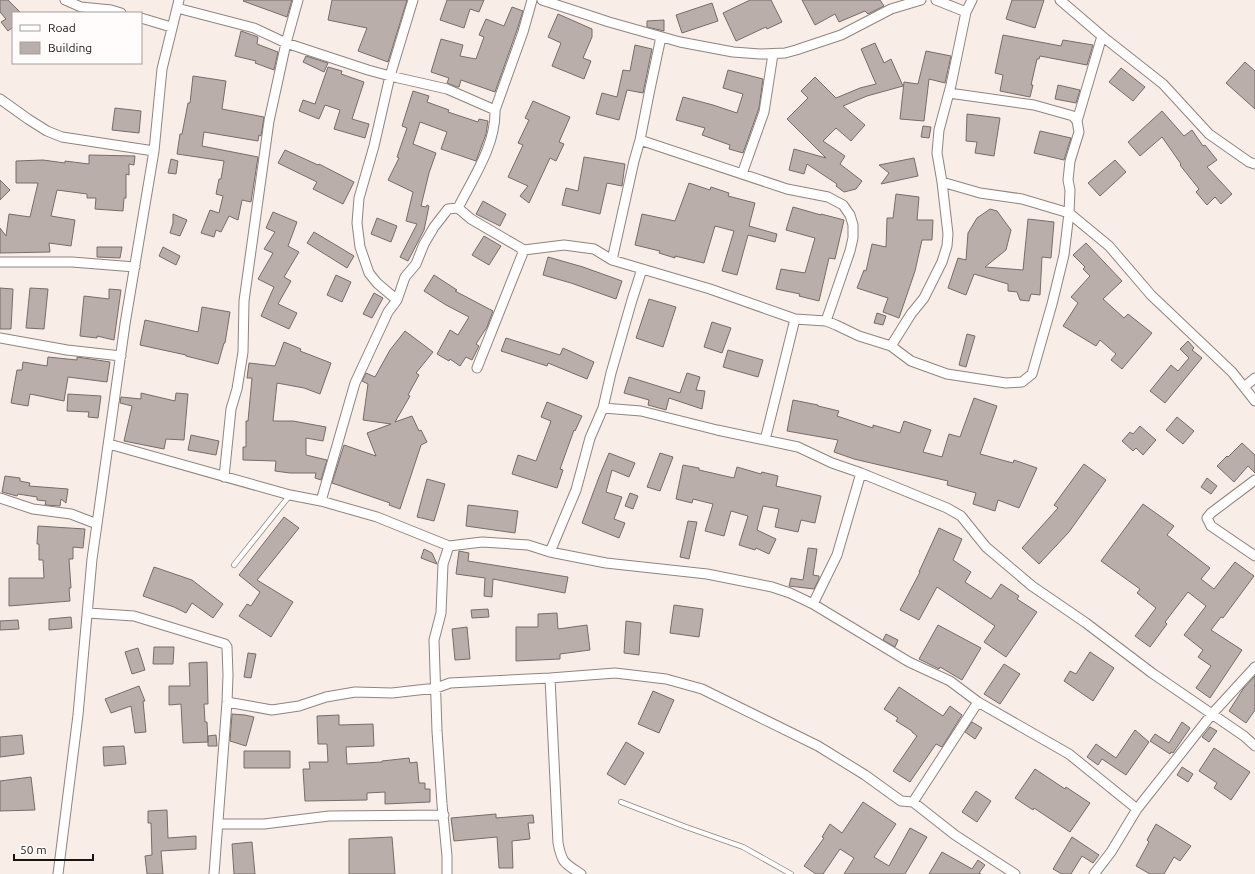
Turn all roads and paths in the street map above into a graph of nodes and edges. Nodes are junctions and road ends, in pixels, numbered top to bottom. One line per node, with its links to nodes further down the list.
1 (65, 0): 11 (street)
2 (298, 0): 17 (street)
3 (413, 0): 19 (street)
4 (532, 0): 22 (street)
5 (542, 0): 16 (street)
6 (921, 0): 18 (street)
7 (936, 0): 12 (street)
8 (972, 0): 12 (street)
9 (1060, 0): 15 (street)
10 (178, 4): 14 (street); 17 (street)
11 (118, 12)
12 (966, 12): 20 (street)
13 (142, 18): 14 (street)
14 (171, 27): 25 (street)
15 (1102, 36): 23 (street); 26 (street)
16 (661, 37): 18 (street); 24 (street)
17 (286, 43): 19 (street); 50 (street)
18 (774, 54): 27 (street)
19 (390, 76): 22 (street); 36 (street)
20 (949, 93): 23 (street); 28 (street)
21 (0, 99): 25 (street)
22 (495, 110): 29 (street)
23 (1077, 121): 30 (street)
24 (640, 140): 27 (street); 32 (street)
25 (154, 151): 34 (street)
26 (1255, 164)
27 (742, 174): 38 (street)
28 (942, 182): 30 (street); 40 (street)
29 (458, 208): 31 (street); 36 (street)
30 (1069, 213): 40 (street); 44 (street)
31 (524, 250): 32 (street); 42 (street)
32 (612, 260): 35 (street)
33 (0, 262): 34 (street)
34 (135, 267): 41 (street)
35 (642, 269): 37 (street); 46 (street)
36 (397, 300): 54 (street)
37 (795, 319): 38 (street); 47 (street)
38 (826, 321): 40 (street)
39 (0, 338): 41 (street)
40 (891, 346)
41 (121, 356): 48 (street)
42 (477, 368)
43 (1255, 378): 44 (street)
44 (1244, 387): 45 (street)
45 (1255, 401)
46 (603, 408): 47 (street); 57 (street)
47 (765, 440): 49 (street)
48 (109, 444): 50 (street); 55 (street)
49 (861, 473): 60 (street); 67 (street)
50 (224, 477): 52 (street)
51 (1255, 480): 58 (street)
52 (290, 495): 54 (street); 59 (lane)
53 (0, 498): 55 (street)
54 (321, 501): 56 (street)
55 (97, 524): 61 (street)
56 (449, 546): 57 (street); 64 (street)
57 (550, 552): 60 (street)
58 (1255, 556)
59 (234, 565)
60 (813, 604): 66 (street)
61 (88, 613): 65 (street); 74 (street)
62 (1255, 667): 67 (street)
63 (550, 678): 64 (street); 70 (street); 77 (street)
64 (436, 688): 65 (street); 72 (street)
65 (227, 702): 73 (street)
66 (978, 702): 70 (street); 71 (street)
67 (1212, 714): 68 (street); 71 (street)
68 (1255, 746)
69 (621, 802): 78 (lane)
70 (914, 802): 79 (street)
71 (1137, 809): 80 (street)
72 (444, 815): 73 (street); 76 (street)
73 (218, 824): 75 (street)
74 (58, 874)
75 (214, 874)
76 (447, 874)
77 (581, 874)
78 (791, 874)
79 (1015, 874)
80 (1094, 874)

